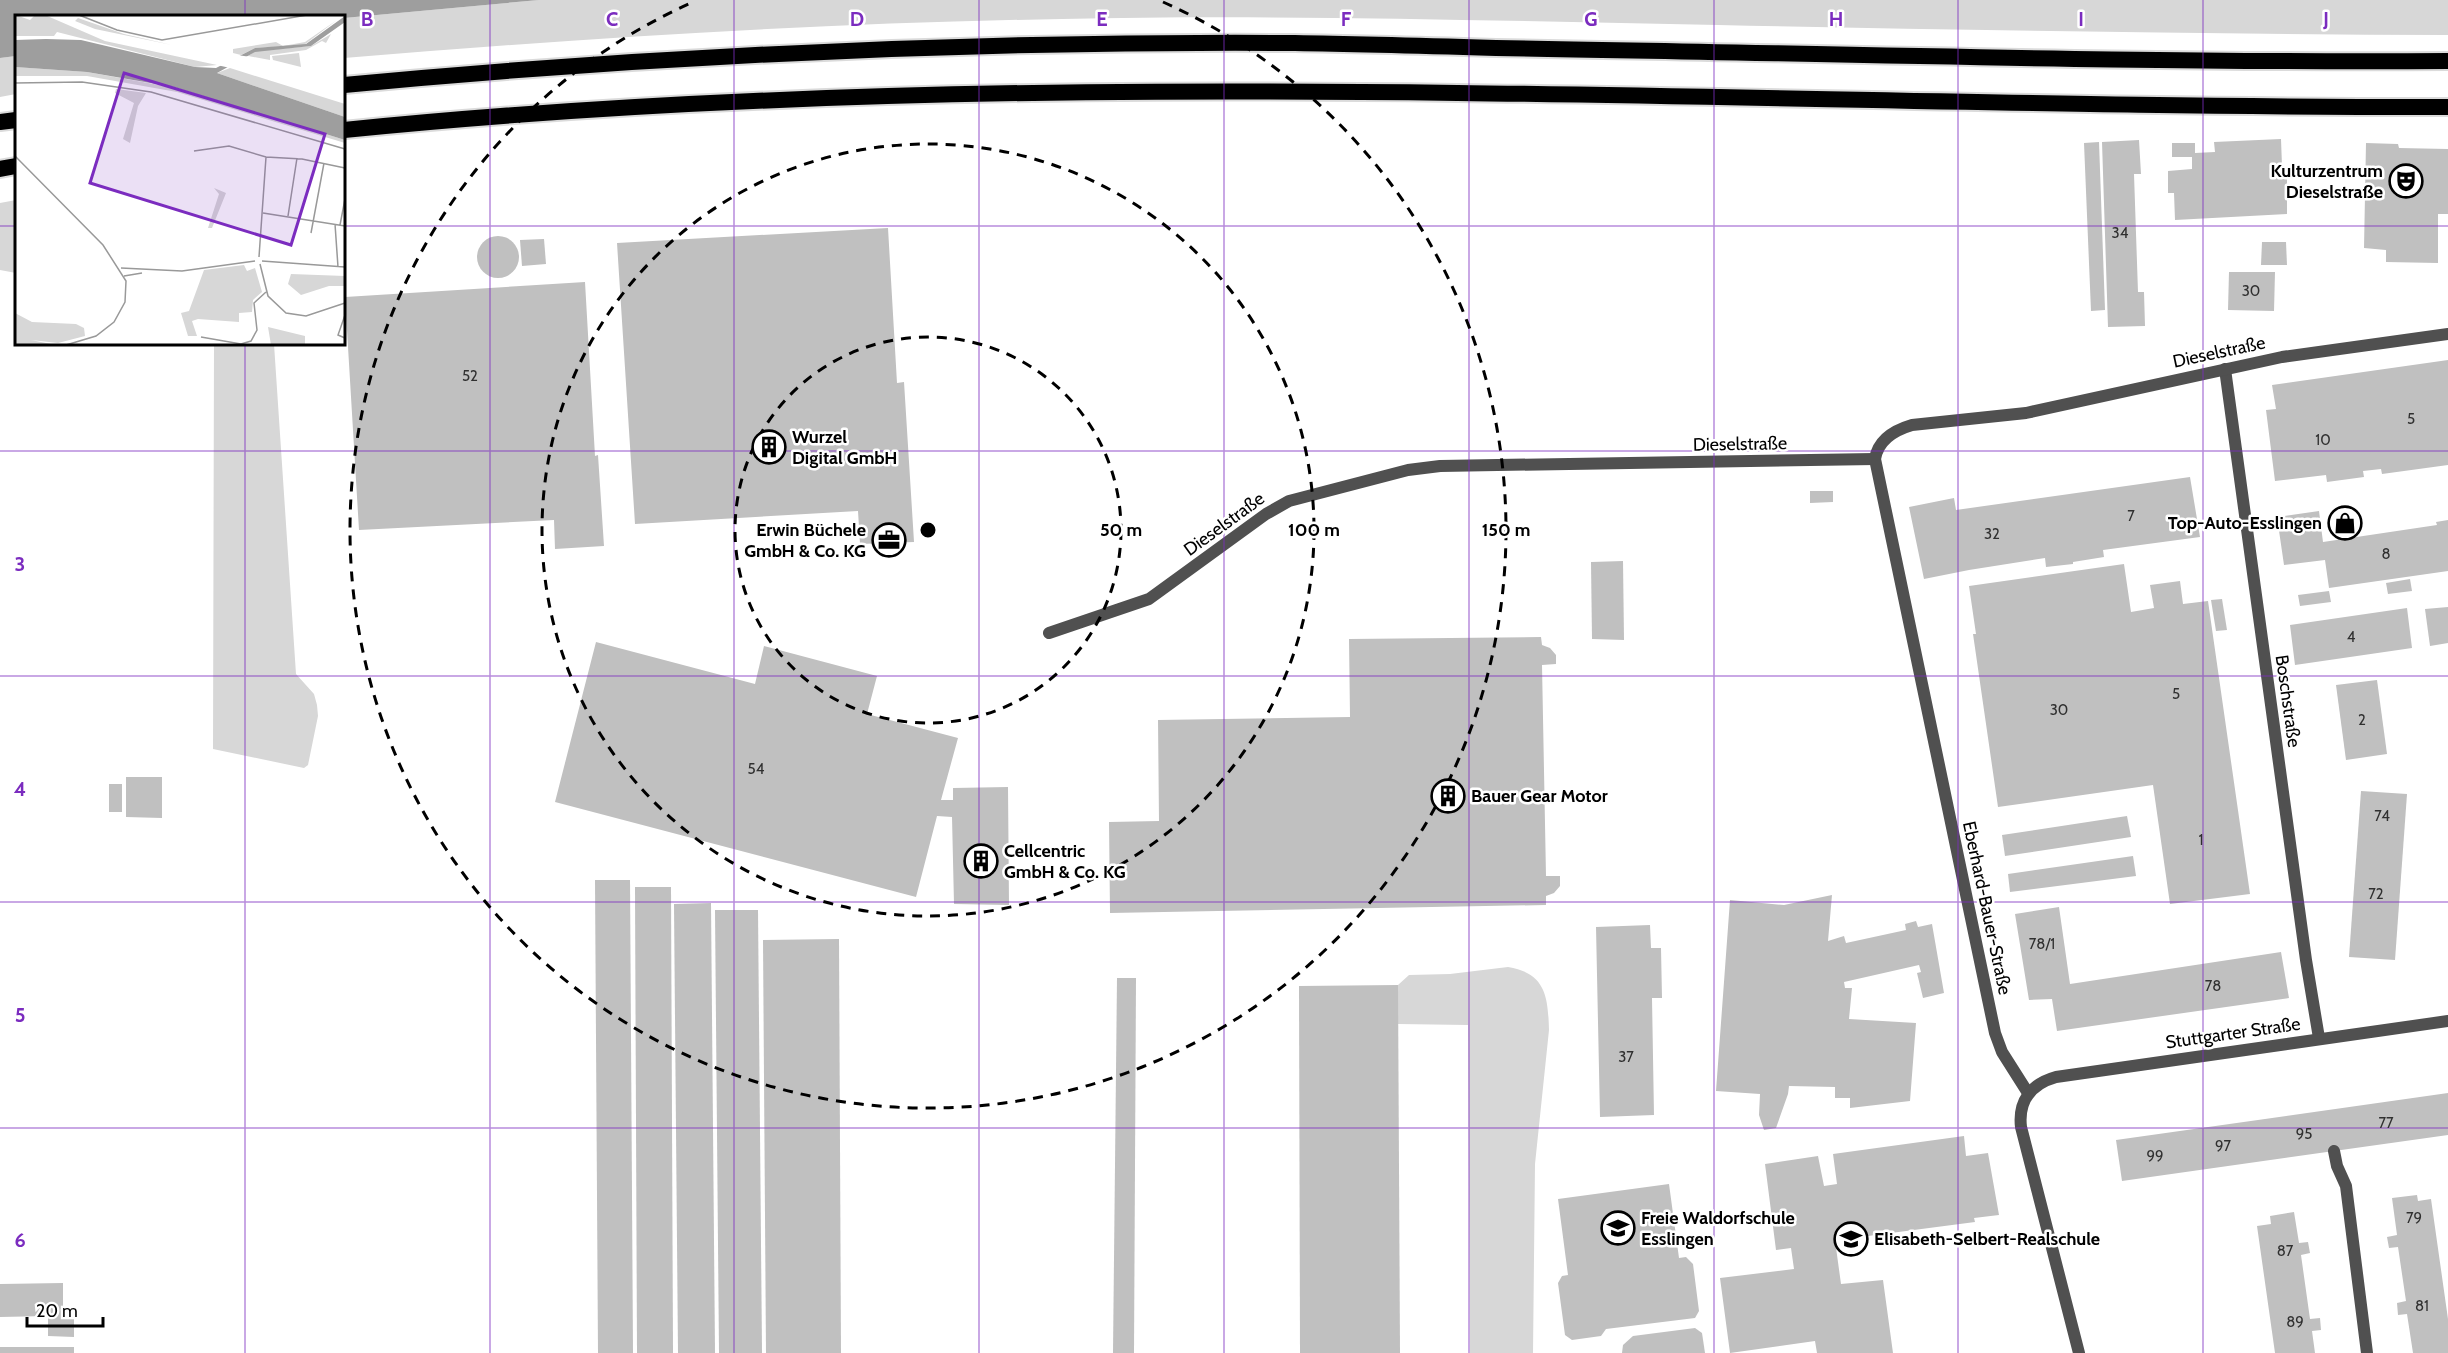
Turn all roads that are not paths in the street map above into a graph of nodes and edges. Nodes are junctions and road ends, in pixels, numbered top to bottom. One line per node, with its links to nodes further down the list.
1 (2448, 62): 2 (highway)
2 (345, 85)
3 (2448, 107): 6 (highway)
4 (15, 120): 5 (highway)
5 (0, 122)
6 (345, 130)
7 (15, 166): 8 (highway)
8 (0, 169)
9 (2448, 334): 10 (street, Dieselstraße)
10 (2225, 369): 11 (street, Dieselstraße); 14 (street, Boschstraße)
11 (1875, 459): 12 (street, Dieselstraße); 15 (street, Eberhard-Bauer-Straße)
12 (1049, 633)
13 (2448, 1021): 14 (street, Stuttgarter Straße)
14 (2319, 1038): 15 (street, Stuttgarter Straße)
15 (2028, 1093): 17 (street)
16 (2334, 1151): 18 (street)
17 (2079, 1353)
18 (2367, 1353)

